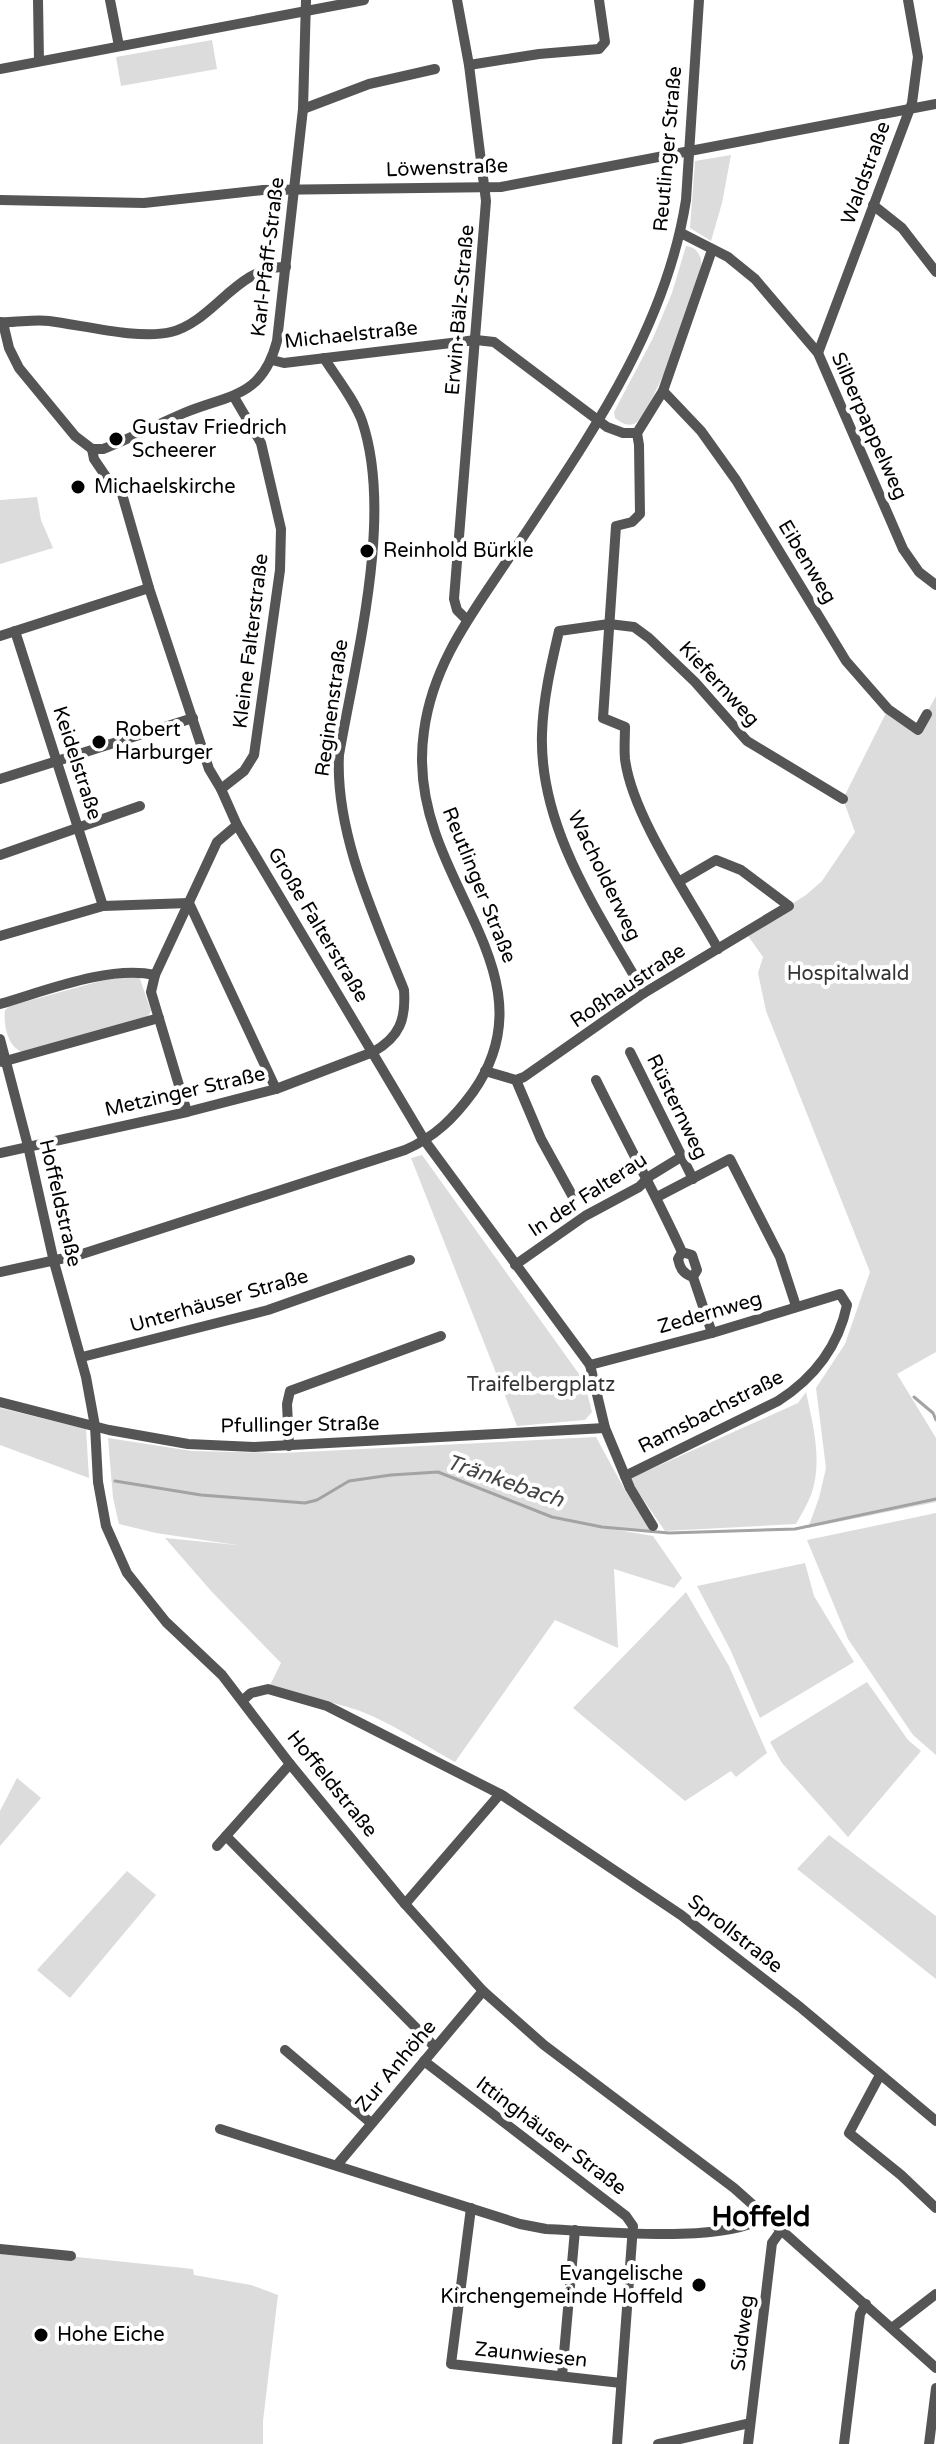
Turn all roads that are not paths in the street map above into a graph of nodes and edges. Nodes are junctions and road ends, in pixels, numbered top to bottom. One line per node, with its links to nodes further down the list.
1 (38, 0): 10 (street)
2 (110, 0): 9 (street)
3 (364, 0): 8 (street)
4 (457, 0): 11 (street, Erwin-Bälz-Straße)
5 (599, 0): 11 (street)
6 (699, 0): 17 (street, Reutlinger Straße)
7 (908, 0): 16 (street, Waldstraße)
8 (306, 6): 9 (street); 15 (street, Karl-Pfaff-Straße)
9 (119, 46): 10 (street)
10 (39, 61): 12 (street)
11 (469, 65): 19 (street, Erwin-Bälz-Straße)
12 (0, 69)
13 (435, 69): 15 (street)
14 (936, 104): 16 (street, Löwenstraße)
15 (303, 109): 18 (street, Karl-Pfaff-Straße)
16 (909, 109): 17 (street, Löwenstraße); 21 (street, Waldstraße)
17 (689, 150): 19 (street, Löwenstraße); 22 (street, Reutlinger Straße)
18 (295, 189): 19 (street, Löwenstraße); 20 (street, Löwenstraße); 24 (street, Karl-Pfaff-Straße)
19 (486, 189): 27 (street, Erwin-Bälz-Straße)
20 (0, 200)
21 (873, 205): 25 (street); 28 (street, Waldstraße)
22 (681, 233): 23 (street, Silberpappelweg); 33 (street, Reutlinger Straße)
23 (712, 250): 28 (street, Silberpappelweg); 31 (street)
24 (286, 267): 26 (street); 30 (street, Karl-Pfaff-Straße)
25 (936, 272)
26 (2, 322): 35 (street, Große Falterstraße)
27 (476, 340): 29 (street, Michaelstraße); 33 (street); 38 (street, Erwin-Bälz-Straße)
28 (818, 353): 36 (street, Silberpappelweg)
29 (324, 358): 30 (street, Michaelstraße); 62 (street, Reginenstraße)
30 (272, 360): 32 (street, Karl-Pfaff-Straße)
31 (663, 391): 34 (street); 42 (street, Eibenweg)
32 (234, 397): 35 (street, Karl-Pfaff-Straße); 46 (street, Kleine Falterstraße)
33 (598, 421): 34 (street); 38 (street, Reutlinger Straße)
34 (637, 433): 39 (street)
35 (92, 449): 37 (street, Große Falterstraße)
36 (936, 585)
37 (149, 588): 40 (street); 43 (street, Große Falterstraße)
38 (467, 620): 65 (street, Reutlinger Straße)
39 (609, 624): 47 (street, Kiefernweg); 52 (street); 58 (street, Wacholderweg)
40 (15, 631): 41 (street); 44 (street, Keidelstraße)
41 (0, 636)
42 (927, 714)
43 (193, 718): 44 (street); 46 (street, Große Falterstraße)
44 (58, 761): 45 (street); 50 (street, Keidelstraße)
45 (0, 779)
46 (221, 789): 49 (street, Große Falterstraße)
47 (843, 799)
48 (140, 806): 50 (street)
49 (237, 825): 53 (street); 62 (street, Große Falterstraße)
50 (80, 828): 51 (street); 54 (street, Keidelstraße)
51 (0, 855)
52 (680, 881): 56 (street); 56 (street, Roßhaustraße)
53 (189, 903): 54 (street); 57 (street); 68 (street)
54 (103, 906): 55 (street)
55 (0, 936)
56 (718, 949): 58 (street, Roßhaustraße)
57 (155, 975): 59 (street); 60 (street)
58 (644, 993): 66 (street, Roßhaustraße)
59 (0, 1004)
60 (159, 1018): 64 (street); 69 (street)
61 (0, 1039): 64 (street, Hoffeldstraße)
62 (373, 1052): 68 (street, Metzinger Straße); 70 (street, Große Falterstraße)
63 (630, 1052): 73 (street, Rüsternweg)
64 (3, 1062): 71 (street, Hoffeldstraße)
65 (485, 1071): 66 (street); 70 (street, Reutlinger Straße)
66 (516, 1080): 76 (street)
67 (596, 1080): 75 (street)
68 (276, 1089): 69 (street, Metzinger Straße)
69 (187, 1112): 71 (street, Metzinger Straße)
70 (425, 1141): 79 (street, Reutlinger Straße); 80 (street, Große Falterstraße)
71 (28, 1146): 72 (street, Metzinger Straße); 79 (street, Hoffeldstraße)
72 (0, 1153)
73 (681, 1157): 74 (street, Rüsternweg); 75 (street, In der Falterau)
74 (693, 1179): 77 (street, In der Falterau); 83 (street, In der Falterau)
75 (646, 1181): 77 (street); 80 (street, In der Falterau)
76 (573, 1197)
77 (657, 1197): 84 (street)
78 (410, 1260): 86 (street, Unterhäuser Straße)
79 (54, 1262): 81 (street, Reutlinger Straße); 86 (street, Hoffeldstraße)
80 (515, 1265): 87 (street, Große Falterstraße)
81 (0, 1272)
82 (840, 1294): 83 (street, Zedernweg); 92 (street, Ramsbachstraße)
83 (796, 1306): 84 (street, Zedernweg)
84 (712, 1333): 87 (street, Zedernweg)
85 (441, 1336): 91 (street)
86 (82, 1357): 89 (street, Hoffeldstraße)
87 (590, 1365): 90 (street, Große Falterstraße)
88 (0, 1402): 89 (street, Pfullinger Straße)
89 (95, 1426): 91 (street, Pfullinger Straße); 94 (street, Hoffeldstraße)
90 (605, 1428): 91 (street, Pfullinger Straße); 92 (street, Große Falterstraße)
91 (289, 1446)
92 (625, 1476): 93 (street, Große Falterstraße)
93 (653, 1526)
94 (243, 1700): 95 (street, Hoffeldstraße); 96 (street, Sprollstraße)
95 (290, 1764): 97 (street); 99 (street, Hoffeldstraße)
96 (500, 1794): 99 (street); 104 (street, Sprollstraße)
97 (226, 1836): 98 (street); 101 (street)
98 (217, 1846)
99 (405, 1904): 100 (street, Hoffeldstraße)
100 (483, 1991): 101 (street, Zur Anhöhe); 111 (street, Hoffeldstraße)
101 (435, 2047): 103 (street, Zur Anhöhe)
102 (285, 2050): 106 (street)
103 (424, 2061): 106 (street, Zur Anhöhe); 114 (street, Ittinghäuser Straße)
104 (880, 2075): 105 (street, Sprollstraße); 110 (street)
105 (936, 2121)
106 (371, 2123): 108 (street, Zur Anhöhe)
107 (220, 2129): 108 (street)
108 (337, 2165): 109 (street)
109 (471, 2208): 113 (street); 121 (street, Zaunwiesen)
110 (936, 2208)
111 (766, 2216): 112 (street, Hoffeldstraße); 114 (street)
112 (782, 2229): 118 (street, Hoffeldstraße); 124 (street, Südweg)
113 (575, 2230): 114 (street); 121 (street)
114 (633, 2233): 122 (street)
115 (0, 2249): 116 (street)
116 (71, 2256)
117 (936, 2294): 119 (street)
118 (866, 2304): 119 (street, Hoffeldstraße); 128 (street)
119 (892, 2328): 120 (street, Hoffeldstraße)
120 (936, 2368)
121 (562, 2376): 122 (street, Zaunwiesen)
122 (621, 2383): 125 (street)
123 (936, 2388): 129 (street)
124 (750, 2423): 126 (street); 127 (street, Südweg)
125 (617, 2444)
126 (658, 2444)
127 (748, 2444)
128 (844, 2444)
129 (929, 2444)

